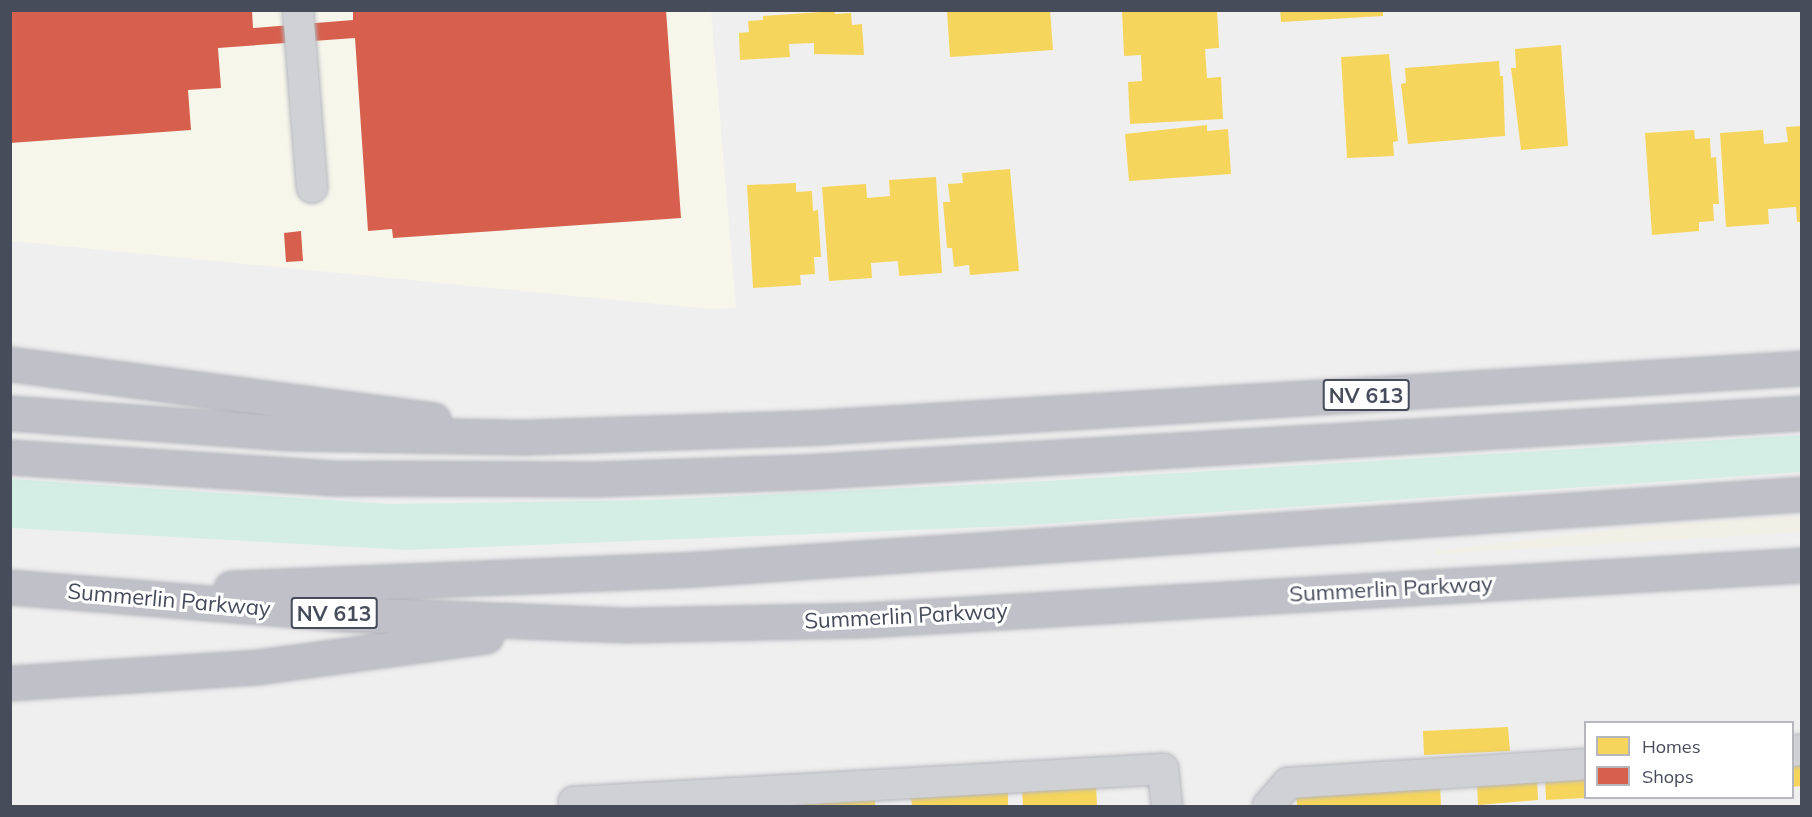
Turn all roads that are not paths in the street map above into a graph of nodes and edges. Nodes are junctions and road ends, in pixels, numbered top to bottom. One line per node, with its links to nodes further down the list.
1 (298, 10): 2 (street)
2 (312, 187)
3 (10, 364): 7 (highway)
4 (1802, 368): 7 (highway, NV 613)
5 (10, 413): 7 (highway, NV 613)
6 (1802, 413): 8 (highway)
7 (562, 435)
8 (10, 457)
9 (1802, 495): 12 (highway)
10 (1802, 565): 13 (highway, Summerlin Parkway / NV 613)
11 (10, 586): 12 (highway, Summerlin Parkway / NV 613)
12 (92, 594): 13 (highway, Summerlin Parkway / NV 613)
13 (577, 624): 14 (highway)
14 (10, 683)
15 (1584, 764): 18 (street)
16 (574, 807): 17 (street)
17 (1167, 807)
18 (1268, 807)

